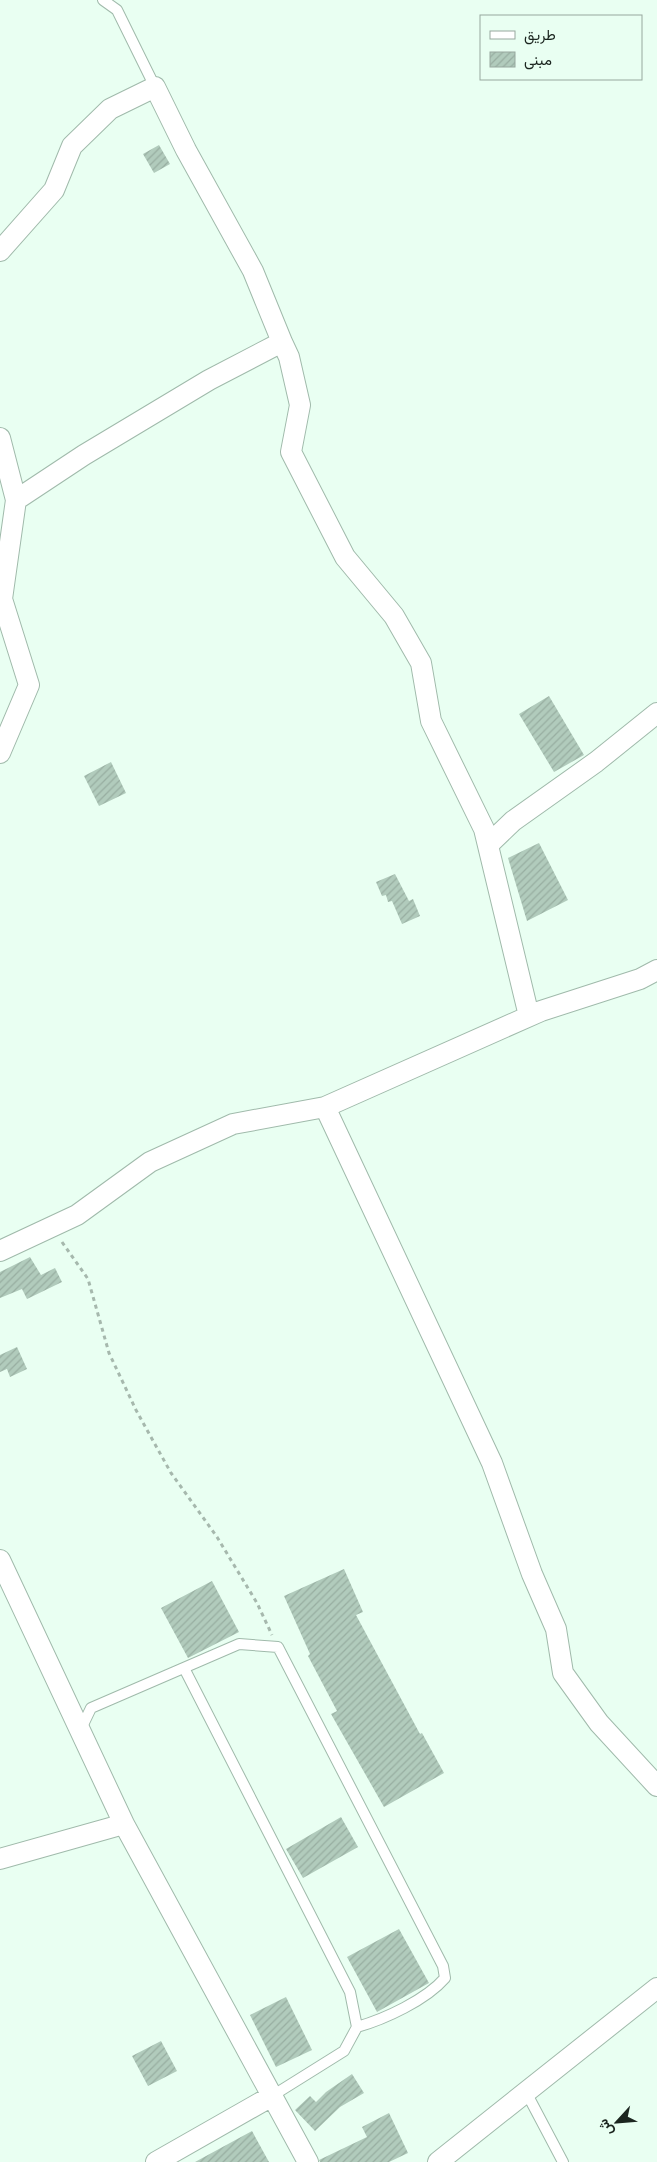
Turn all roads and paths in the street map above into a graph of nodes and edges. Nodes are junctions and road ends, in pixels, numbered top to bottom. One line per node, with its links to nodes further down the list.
1 (103, 0): 2 (lane)
2 (155, 87): 3 (street); 4 (street)
3 (0, 251)
4 (282, 342): 6 (street); 9 (street)
5 (0, 438): 6 (street)
6 (16, 500): 8 (street)
7 (657, 713): 9 (street)
8 (0, 753)
9 (488, 845): 11 (street)
10 (657, 970): 11 (street)
11 (529, 1016): 12 (street)
12 (325, 1107): 13 (street); 19 (street)
13 (51, 1228): 14 (street); 16 (path)
14 (0, 1251)
15 (0, 1560): 18 (street)
16 (278, 1647): 17 (lane); 23 (lane)
17 (184, 1668): 18 (lane); 23 (lane)
18 (80, 1731): 20 (street)
19 (657, 1786)
20 (124, 1824): 21 (street); 25 (street)
21 (0, 1859)
22 (657, 1988): 24 (street)
23 (357, 2027): 25 (lane)
24 (526, 2092): 28 (street); 29 (lane)
25 (272, 2096): 26 (street); 27 (street)
26 (156, 2162)
27 (308, 2162)
28 (438, 2162)
29 (563, 2162)

